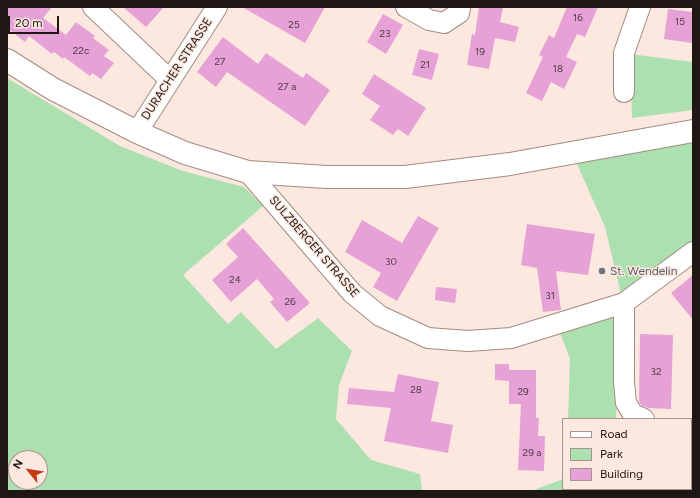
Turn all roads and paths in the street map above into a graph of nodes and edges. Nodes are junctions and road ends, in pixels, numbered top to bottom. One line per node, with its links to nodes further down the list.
1 (93, 7): 7 (street)
2 (217, 7): 7 (street, DURACHER STRASSE)
3 (406, 7): 4 (street)
4 (460, 7)
5 (640, 7): 8 (street)
6 (7, 60): 10 (street)
7 (170, 80): 10 (street, DURACHER STRASSE)
8 (624, 92)
9 (693, 131): 11 (street)
10 (137, 132): 11 (street)
11 (248, 172): 13 (street, SULZBERGER STRASSE)
12 (693, 252): 13 (street, SULZBERGER STRASSE)
13 (624, 303): 14 (street)
14 (642, 418)

